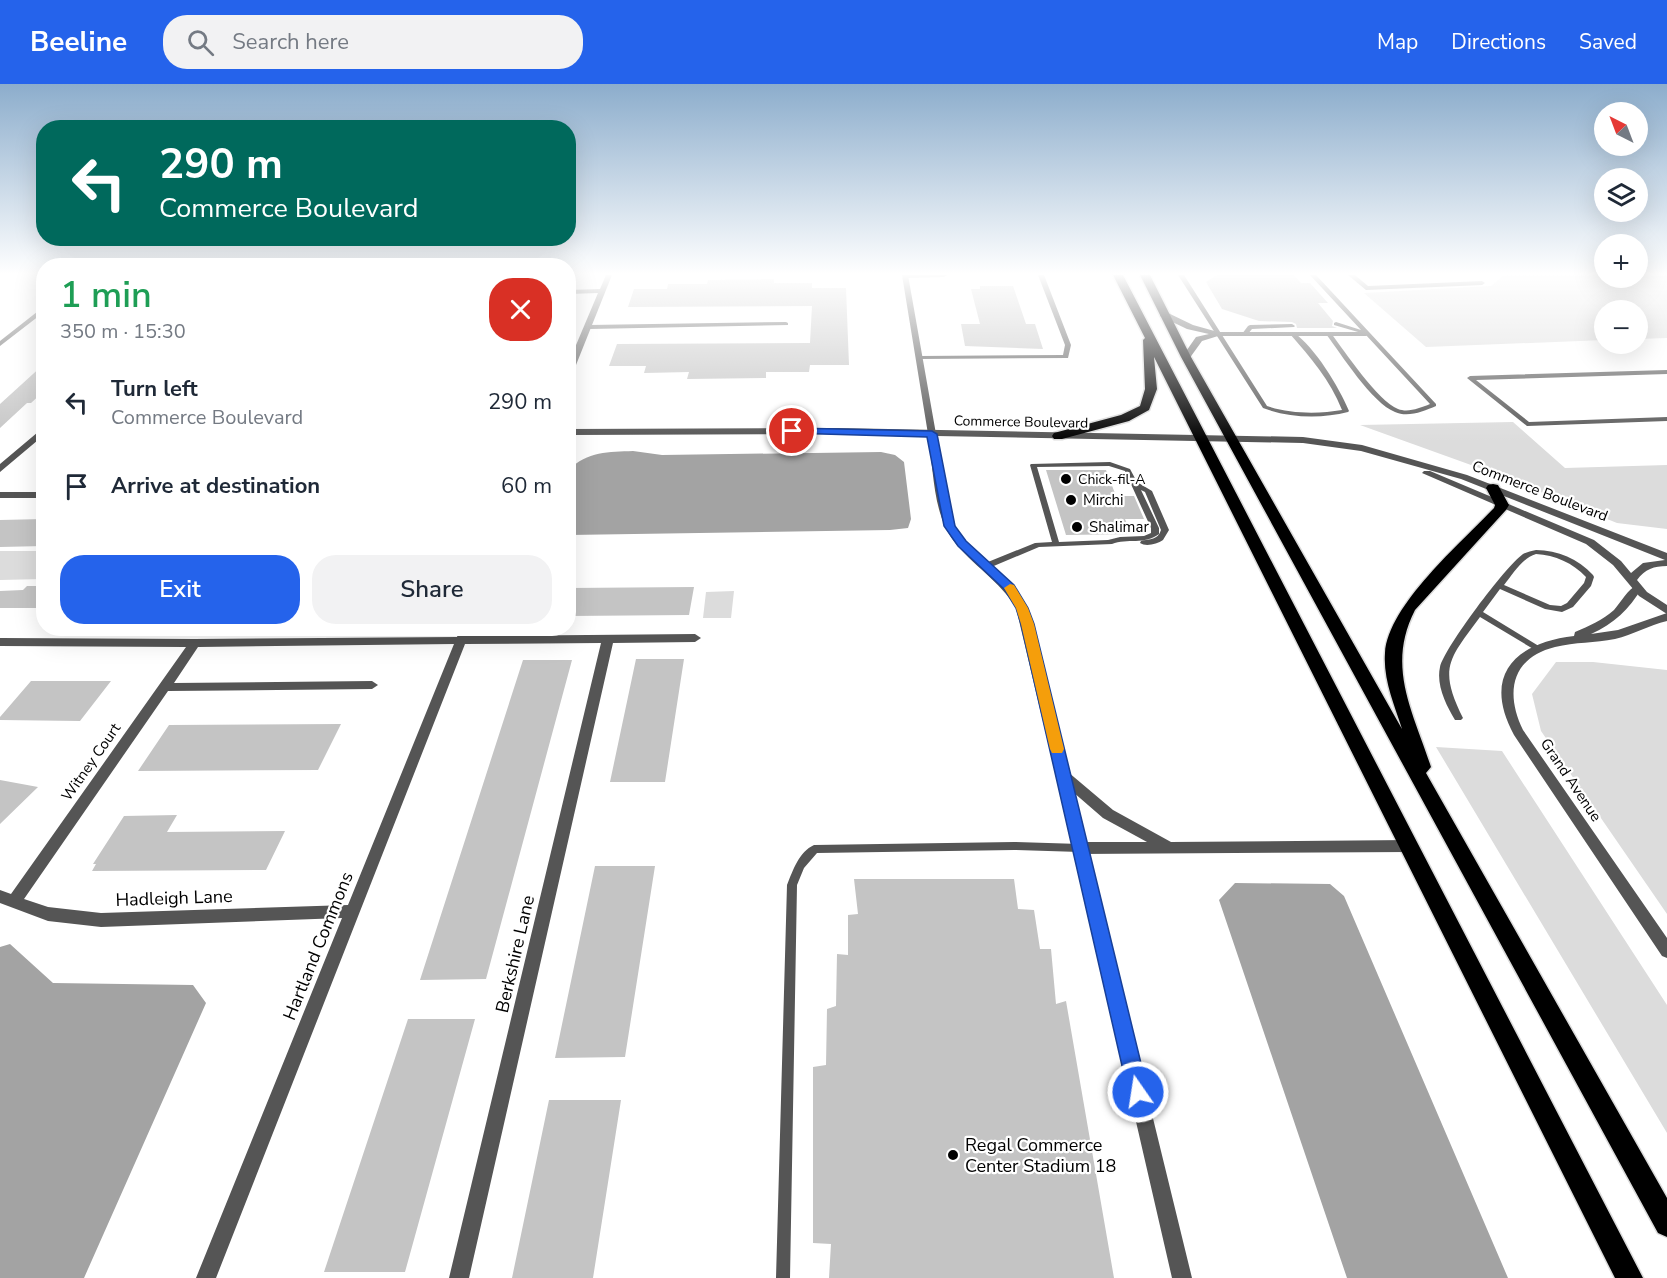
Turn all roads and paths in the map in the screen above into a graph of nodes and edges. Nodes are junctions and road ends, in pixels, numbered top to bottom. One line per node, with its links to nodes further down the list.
1 (17, 331): 17 (lane)
2 (587, 331): 18 (street)
3 (915, 331): 20 (street)
4 (1062, 331): 20 (lane)
5 (1171, 331): 19 (highway)
6 (1205, 331): 14 (street)
7 (1216, 331): 14 (lane)
8 (1243, 331): 14 (street)
9 (1294, 331): 14 (lane)
10 (1309, 331): 15 (street)
11 (1355, 331): 16 (lane)
12 (1363, 331): 16 (lane)
13 (1148, 333): 25 (highway); 27 (highway)
14 (1218, 334): 19 (street)
15 (1329, 334): 16 (street); 16 (lane)
16 (1366, 334)
17 (0, 344)
18 (576, 357)
19 (1186, 357): 28 (highway)
20 (920, 358): 24 (street)
21 (1667, 372): 22 (lane)
22 (1667, 419)
23 (576, 432): 24 (street, Commerce Boulevard)
24 (932, 434): 25 (street, Commerce Boulevard); 40 (street)
25 (1058, 436): 27 (street, Commerce Boulevard)
26 (36, 437): 30 (street)
27 (1202, 438): 28 (street, Commerce Boulevard); 60 (highway)
28 (1232, 439): 29 (street, Commerce Boulevard); 59 (highway)
29 (1399, 459): 31 (street, Commerce Boulevard); 34 (street, Commerce Boulevard)
30 (0, 469)
31 (1493, 488): 34 (highway); 35 (street, Commerce Boulevard)
32 (0, 495): 33 (street)
33 (36, 495)
34 (1502, 505): 41 (street, Commerce Boulevard); 59 (highway)
35 (1579, 521): 37 (street); 38 (street, Commerce Boulevard)
36 (1056, 544): 36 (lane); 40 (lane)
37 (1667, 548)
38 (1667, 557)
39 (1667, 563): 41 (street)
40 (986, 566): 58 (street)
41 (1634, 584): 43 (street, Commerce Boulevard); 52 (street, Grand Avenue)
42 (1500, 586): 42 (lane); 44 (lane)
43 (1667, 610)
44 (1479, 613): 54 (lane); 57 (lane)
45 (1667, 617): 52 (street, Grand Avenue)
46 (404, 636): 53 (street)
47 (463, 636): 64 (street, Hartland Commons)
48 (522, 636): 50 (street)
49 (694, 638): 50 (street)
50 (608, 639): 68 (street, Berkshire Lane)
51 (0, 642): 53 (street)
52 (1564, 642): 54 (street, Grand Avenue)
53 (195, 643): 56 (street, Witney Court)
54 (1538, 648): 65 (street, Grand Avenue)
55 (372, 685): 56 (street)
56 (164, 687): 63 (street, Witney Court)
57 (1458, 718)
58 (1063, 775): 61 (street); 62 (street)
59 (1436, 808): 66 (highway)
60 (1409, 846): 62 (street); 71 (highway)
61 (1080, 848): 62 (street); 69 (lane); 70 (street)
62 (1171, 848)
63 (7, 898): 64 (street, Hadleigh Lane)
64 (353, 911): 67 (street, Hartland Commons)
65 (1667, 951)
66 (1667, 1224)
67 (206, 1278)
68 (459, 1278)
69 (783, 1278)
70 (1182, 1278)
71 (1629, 1278)

